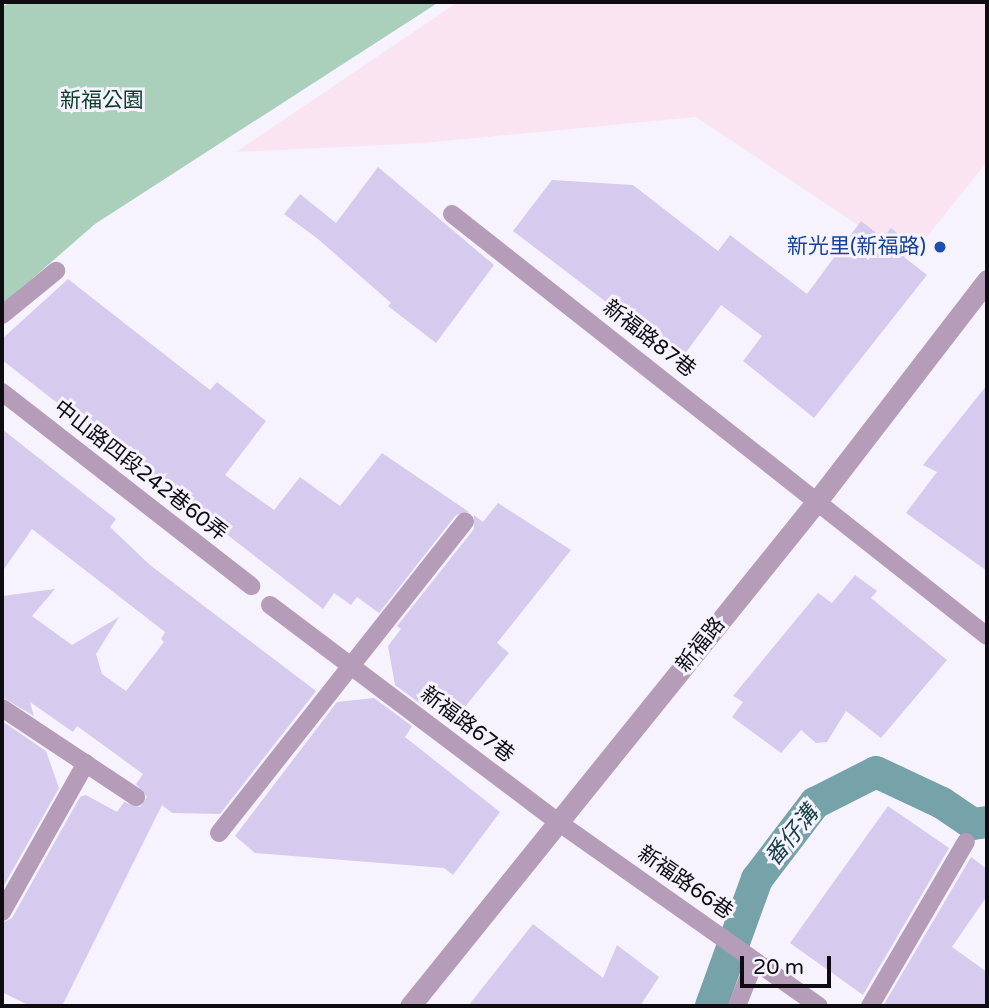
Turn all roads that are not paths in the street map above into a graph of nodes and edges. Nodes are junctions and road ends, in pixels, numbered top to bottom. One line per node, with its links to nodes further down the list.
1 (452, 214): 6 (lane, 新福路87巷)
2 (56, 271): 4 (lane)
3 (987, 280): 6 (street, 新福路)
4 (2, 315)
5 (2, 392): 8 (lane, 中山路四段242巷60弄)
6 (817, 501): 10 (lane, 新福路87巷); 15 (street, 新福路)
7 (465, 522): 11 (lane)
8 (251, 586)
9 (270, 605): 11 (lane, 新福路67巷)
10 (987, 636)
11 (349, 665): 15 (lane, 新福路67巷); 16 (lane)
12 (2, 708): 13 (lane)
13 (86, 763): 14 (lane); 18 (lane)
14 (136, 797)
15 (558, 822): 19 (lane, 新福路66巷); 20 (street, 新福路)
16 (219, 833)
17 (966, 842): 23 (lane)
18 (2, 912)
19 (755, 961): 21 (lane); 22 (lane, 新福路66巷)
20 (410, 1006)
21 (737, 1006)
22 (819, 1006)
23 (870, 1006)

